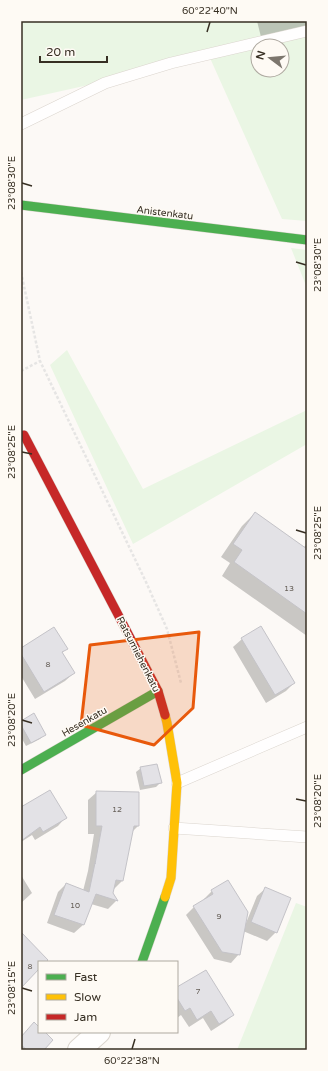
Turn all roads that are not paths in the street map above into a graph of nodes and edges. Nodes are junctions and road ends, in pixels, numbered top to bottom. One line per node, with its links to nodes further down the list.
1 (307, 31): 2 (lane)
2 (21, 124)
3 (21, 205): 4 (street, Anistenkatu)
4 (307, 240)
5 (24, 435): 6 (street, Ratsumiehenkatu)
6 (158, 691): 8 (street, Hesenkatu); 9 (street, Ratsumiehenkatu)
7 (307, 728): 9 (lane)
8 (21, 770)
9 (177, 783): 10 (street, Ratsumiehenkatu)
10 (174, 828): 11 (lane); 12 (street, Ratsumiehenkatu)
11 (307, 837)
12 (142, 961)
13 (98, 1033): 14 (street)
14 (79, 1050)

